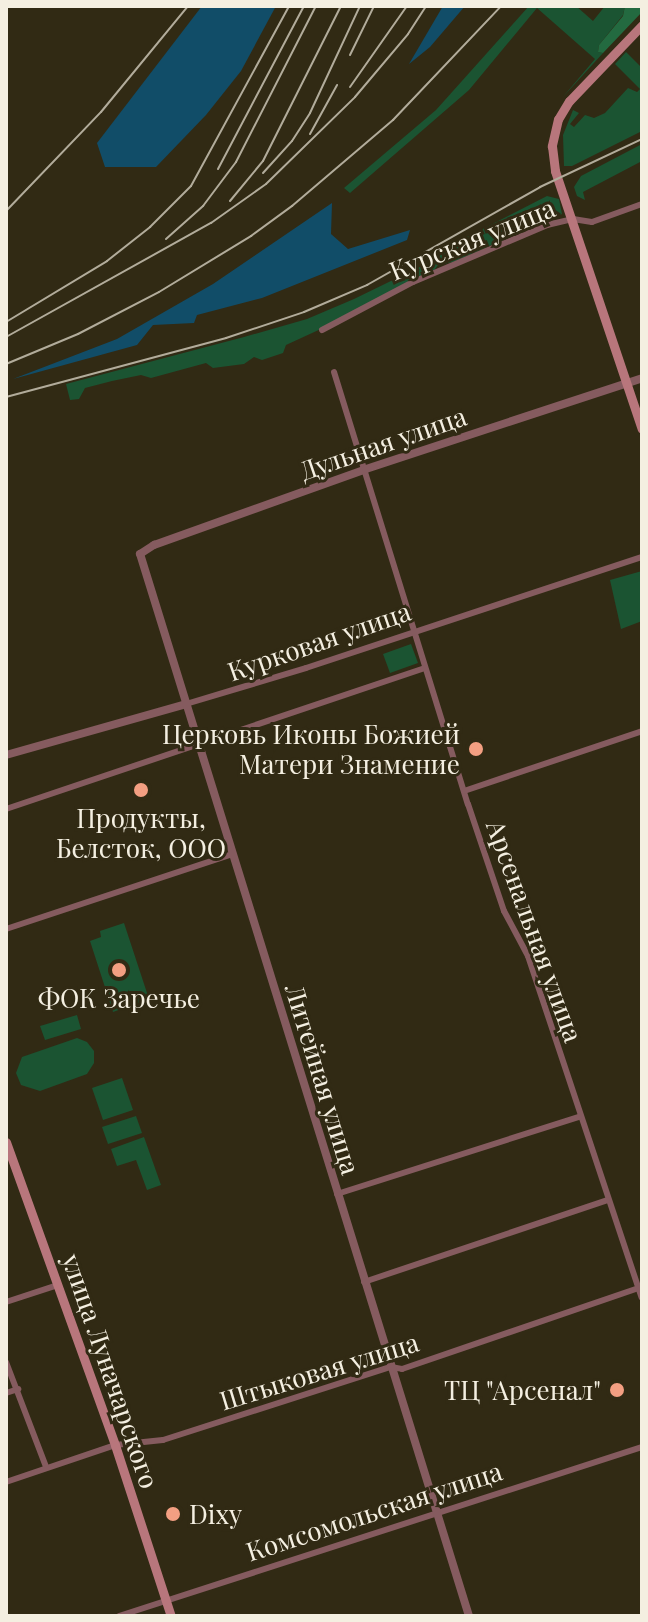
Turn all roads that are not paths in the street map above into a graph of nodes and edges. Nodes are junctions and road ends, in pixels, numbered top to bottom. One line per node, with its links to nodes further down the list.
1 (642, 25): 3 (main road)
2 (642, 204): 3 (street, Курская улица)
3 (573, 219): 4 (street, Курская улица); 7 (main road)
4 (322, 330)
5 (334, 372): 9 (street, Арсенальная улица)
6 (642, 378): 7 (street, Дульная улица)
7 (627, 383): 8 (main road); 9 (street, Дульная улица)
8 (642, 429)
9 (366, 469): 10 (street, Дульная улица); 12 (street, Арсенальная улица)
10 (140, 554): 14 (street, Литейная улица)
11 (642, 557): 12 (street, Курковая улица)
12 (413, 630): 13 (street, Арсенальная улица); 14 (street, Курковая улица)
13 (425, 668): 16 (street); 18 (street, Арсенальная улица)
14 (186, 704): 16 (street, Литейная улица); 17 (street, Курковая улица)
15 (642, 731): 18 (street)
16 (199, 746): 19 (street); 20 (street, Литейная улица)
17 (6, 755)
18 (464, 791): 22 (street, Арсенальная улица)
19 (6, 809)
20 (233, 854): 21 (street); 24 (street, Литейная улица)
21 (6, 929)
22 (579, 1117): 24 (street); 25 (street, Арсенальная улица)
23 (6, 1142): 27 (main road, улица Луначарского)
24 (337, 1194): 26 (street, Литейная улица)
25 (607, 1200): 26 (street); 28 (street, Арсенальная улица)
26 (364, 1282): 32 (street, Литейная улица)
27 (58, 1285): 30 (street); 35 (main road, улица Луначарского)
28 (640, 1288): 29 (street, Арсенальная улица); 32 (street, Штыковая улица)
29 (642, 1298)
30 (6, 1302)
31 (6, 1362): 33 (street)
32 (391, 1367): 35 (street, Штыковая улица); 39 (street, Литейная улица)
33 (18, 1389): 34 (street); 37 (street)
34 (6, 1393)
35 (115, 1445): 37 (street, Штыковая улица); 40 (main road, улица Луначарского)
36 (642, 1447): 39 (street, Комсомольская улица)
37 (46, 1467): 38 (street, Штыковая улица)
38 (6, 1482)
39 (435, 1511): 40 (street, Комсомольская улица); 43 (street, Литейная улица)
40 (166, 1600): 41 (street, Комсомольская улица); 42 (main road, улица Луначарского)
41 (119, 1616)
42 (171, 1616)
43 (469, 1616)

